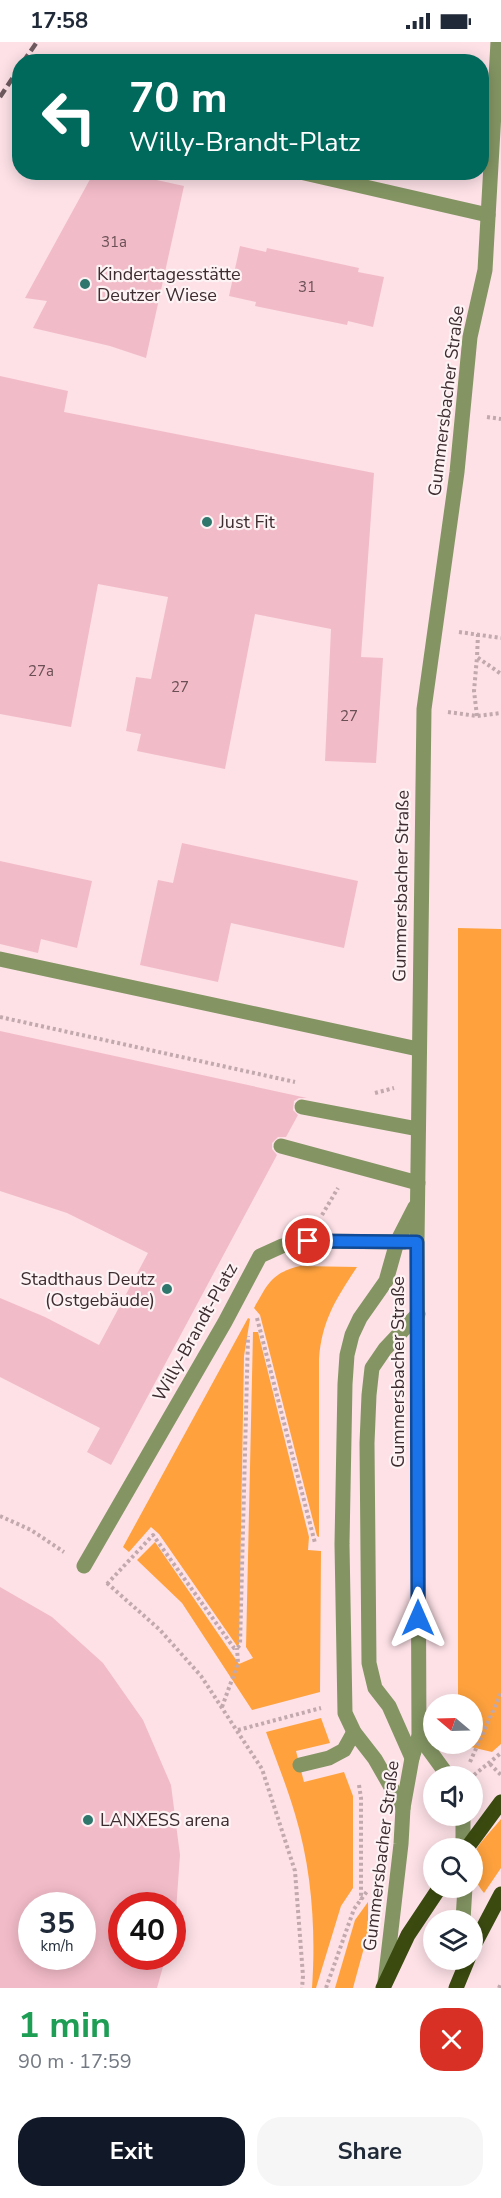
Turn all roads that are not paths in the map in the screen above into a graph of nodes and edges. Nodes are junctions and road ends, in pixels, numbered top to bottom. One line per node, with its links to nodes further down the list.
1 (498, 42): 3 (street, Gummersbacher Straße)
2 (335, 180): 3 (street)
3 (488, 215): 5 (street, Gummersbacher Straße)
4 (0, 959): 5 (street)
5 (418, 1049): 7 (street, Gummersbacher Straße)
6 (302, 1107): 7 (street)
7 (418, 1129): 9 (street, Gummersbacher Straße)
8 (281, 1146): 9 (street)
9 (418, 1183): 10 (street, Gummersbacher Straße)
10 (418, 1201): 11 (street); 12 (street, Gummersbacher Straße)
11 (398, 1242): 12 (street, Willy-Brandt-Platz); 14 (street, Willy-Brandt-Platz); 15 (street)
12 (417, 1242): 13 (street, Gummersbacher Straße)
13 (418, 1314): 16 (street, Gummersbacher Straße); 17 (street)
14 (84, 1566)
15 (354, 1732): 18 (street); 21 (street)
16 (418, 1736): 17 (street, Gummersbacher Straße); 19 (street)
17 (412, 1758): 21 (street, Gummersbacher Straße)
18 (300, 1766)
19 (440, 1766)
20 (501, 1802): 22 (main road)
21 (403, 1808): 27 (street, Gummersbacher Straße)
22 (473, 1838)
23 (501, 1894): 25 (main road)
24 (433, 1898): 27 (main road)
25 (483, 1928)
26 (462, 1970): 28 (main road)
27 (384, 1985)
28 (456, 1988)

